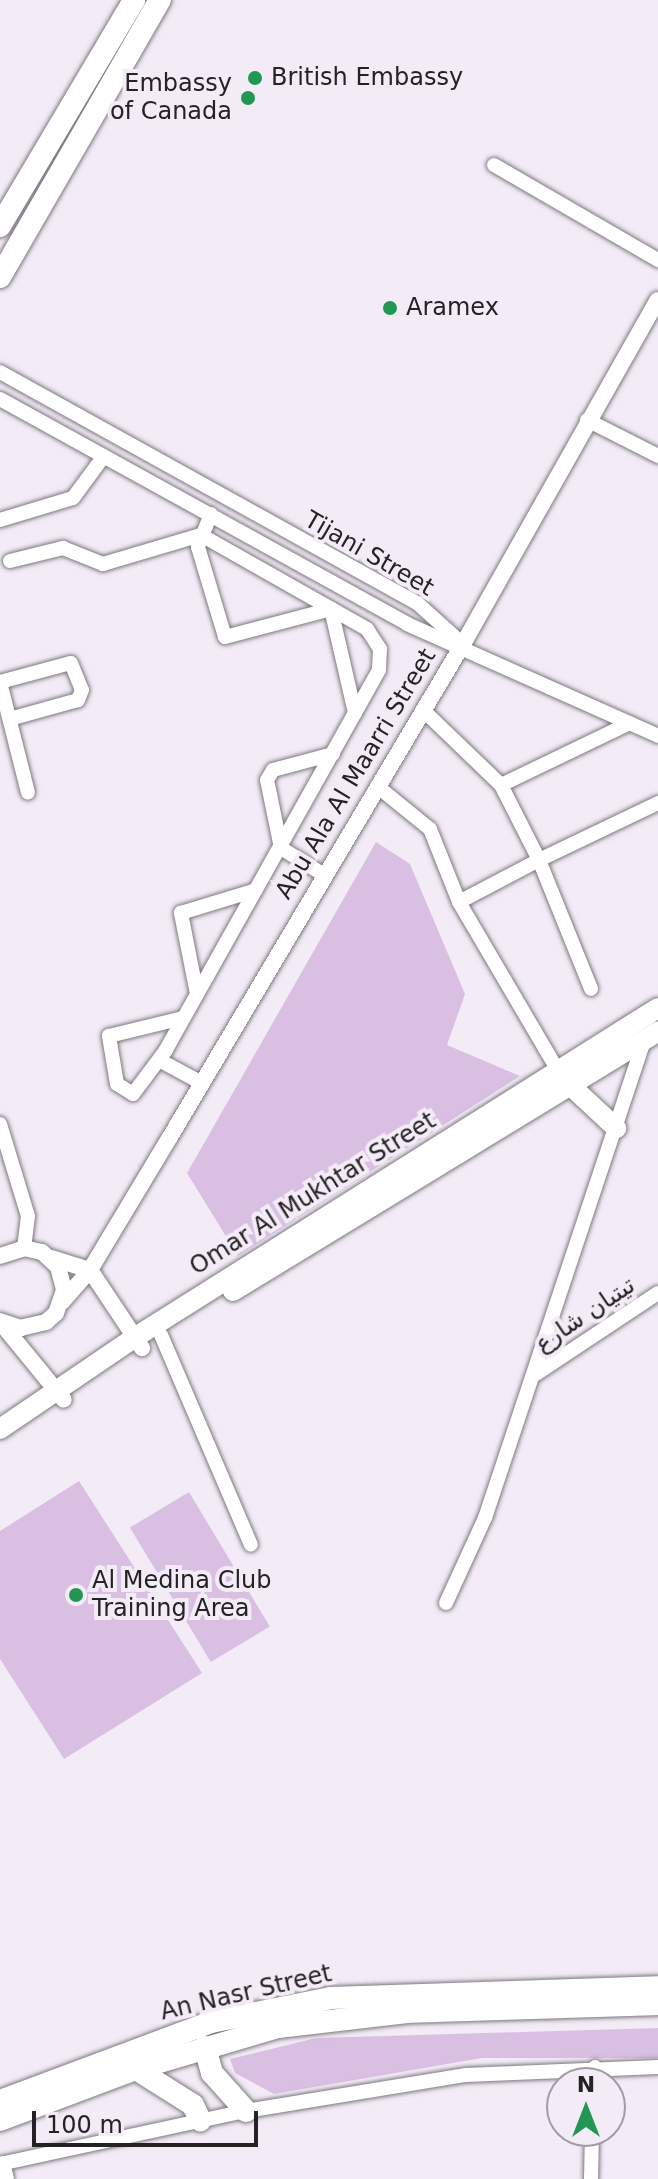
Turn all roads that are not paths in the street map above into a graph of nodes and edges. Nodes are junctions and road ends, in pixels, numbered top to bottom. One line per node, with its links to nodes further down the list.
1 (134, 0): 4 (highway)
2 (160, 0): 6 (highway)
3 (494, 165): 5 (street)
4 (0, 226)
5 (658, 260)
6 (0, 277)
7 (658, 300): 10 (street, Abu Ala Al Maarri Street)
8 (0, 372): 13 (street, Tijani Street)
9 (0, 399): 11 (street, Tijani Street)
10 (587, 420): 12 (street); 22 (street, Abu Ala Al Maarri Street)
11 (104, 456): 14 (street, Tijani Street); 16 (street)
12 (658, 456)
13 (205, 488): 14 (street); 18 (street, Tijani Street)
14 (195, 505): 15 (street, Tijani Street)
15 (211, 514): 17 (street); 20 (street, Tijani Street)
16 (0, 520)
17 (201, 535): 19 (street); 21 (street); 21 (street)
18 (323, 551): 20 (street); 22 (street, Tijani Street)
19 (10, 561)
20 (311, 570): 22 (street, Tijani Street)
21 (331, 609): 25 (street); 25 (street)
22 (463, 644): 24 (street, Abu Ala Al Maarri Street); 27 (street)
23 (0, 682): 26 (street); 26 (street)
24 (423, 710): 30 (street); 31 (street, Abu Ala Al Maarri Street)
25 (355, 713): 29 (street)
26 (10, 719): 32 (street)
27 (630, 723): 28 (street); 30 (street)
28 (658, 736)
29 (333, 754): 34 (street); 34 (street)
30 (501, 785): 35 (street)
31 (377, 786): 36 (street, Abu Ala Al Maarri Street); 38 (street)
32 (28, 793)
33 (658, 803): 35 (street)
34 (281, 848): 36 (street); 37 (street)
35 (539, 860): 38 (street); 39 (street)
36 (324, 875): 46 (street, Abu Ala Al Maarri Street)
37 (256, 890): 40 (street); 40 (street)
38 (459, 902): 45 (street)
39 (591, 989)
40 (197, 994): 42 (street)
41 (658, 1008): 45 (main road, Omar Al Mukhtar Street)
42 (183, 1018): 44 (street); 44 (street)
43 (651, 1037): 45 (main road, Omar Al Mukhtar Street); 48 (street)
44 (159, 1060): 46 (street)
45 (565, 1078): 48 (main road); 56 (main road, Omar Al Mukhtar Street); 57 (main road, Omar Al Mukhtar Street)
46 (200, 1082): 52 (street, Abu Ala Al Maarri Street)
47 (0, 1124): 49 (street)
48 (616, 1128): 58 (street)
49 (24, 1248): 50 (street); 51 (street)
50 (0, 1256)
51 (50, 1257): 52 (street); 54 (street)
52 (90, 1270): 54 (street, Abu Ala Al Maarri Street); 57 (street)
53 (658, 1293): 58 (street, تيتيان شارع)
54 (62, 1302): 55 (street, Abu Ala Al Maarri Street)
55 (0, 1321): 59 (street)
56 (161, 1335): 57 (main road, Omar Al Mukhtar Street); 62 (street)
57 (138, 1343): 59 (main road, Omar Al Mukhtar Street)
58 (536, 1374): 63 (street)
59 (61, 1394): 60 (main road, Omar Al Mukhtar Street); 61 (main road, Omar Al Mukhtar Street)
60 (0, 1429)
61 (0, 1446)
62 (251, 1545)
63 (446, 1603)
64 (658, 1987): 71 (highway, An Nasr Street)
65 (658, 2004): 66 (highway, An Nasr Street)
66 (205, 2047): 69 (highway, An Nasr Street); 72 (highway)
67 (626, 2067): 68 (street)
68 (658, 2067)
69 (136, 2069): 73 (highway, An Nasr Street); 74 (highway)
70 (546, 2070): 72 (street)
71 (0, 2101)
72 (246, 2111): 74 (street)
73 (0, 2120)
74 (200, 2120): 76 (street)
75 (592, 2147): 78 (street)
76 (1, 2163): 77 (street)
77 (7, 2179)
78 (591, 2179)

